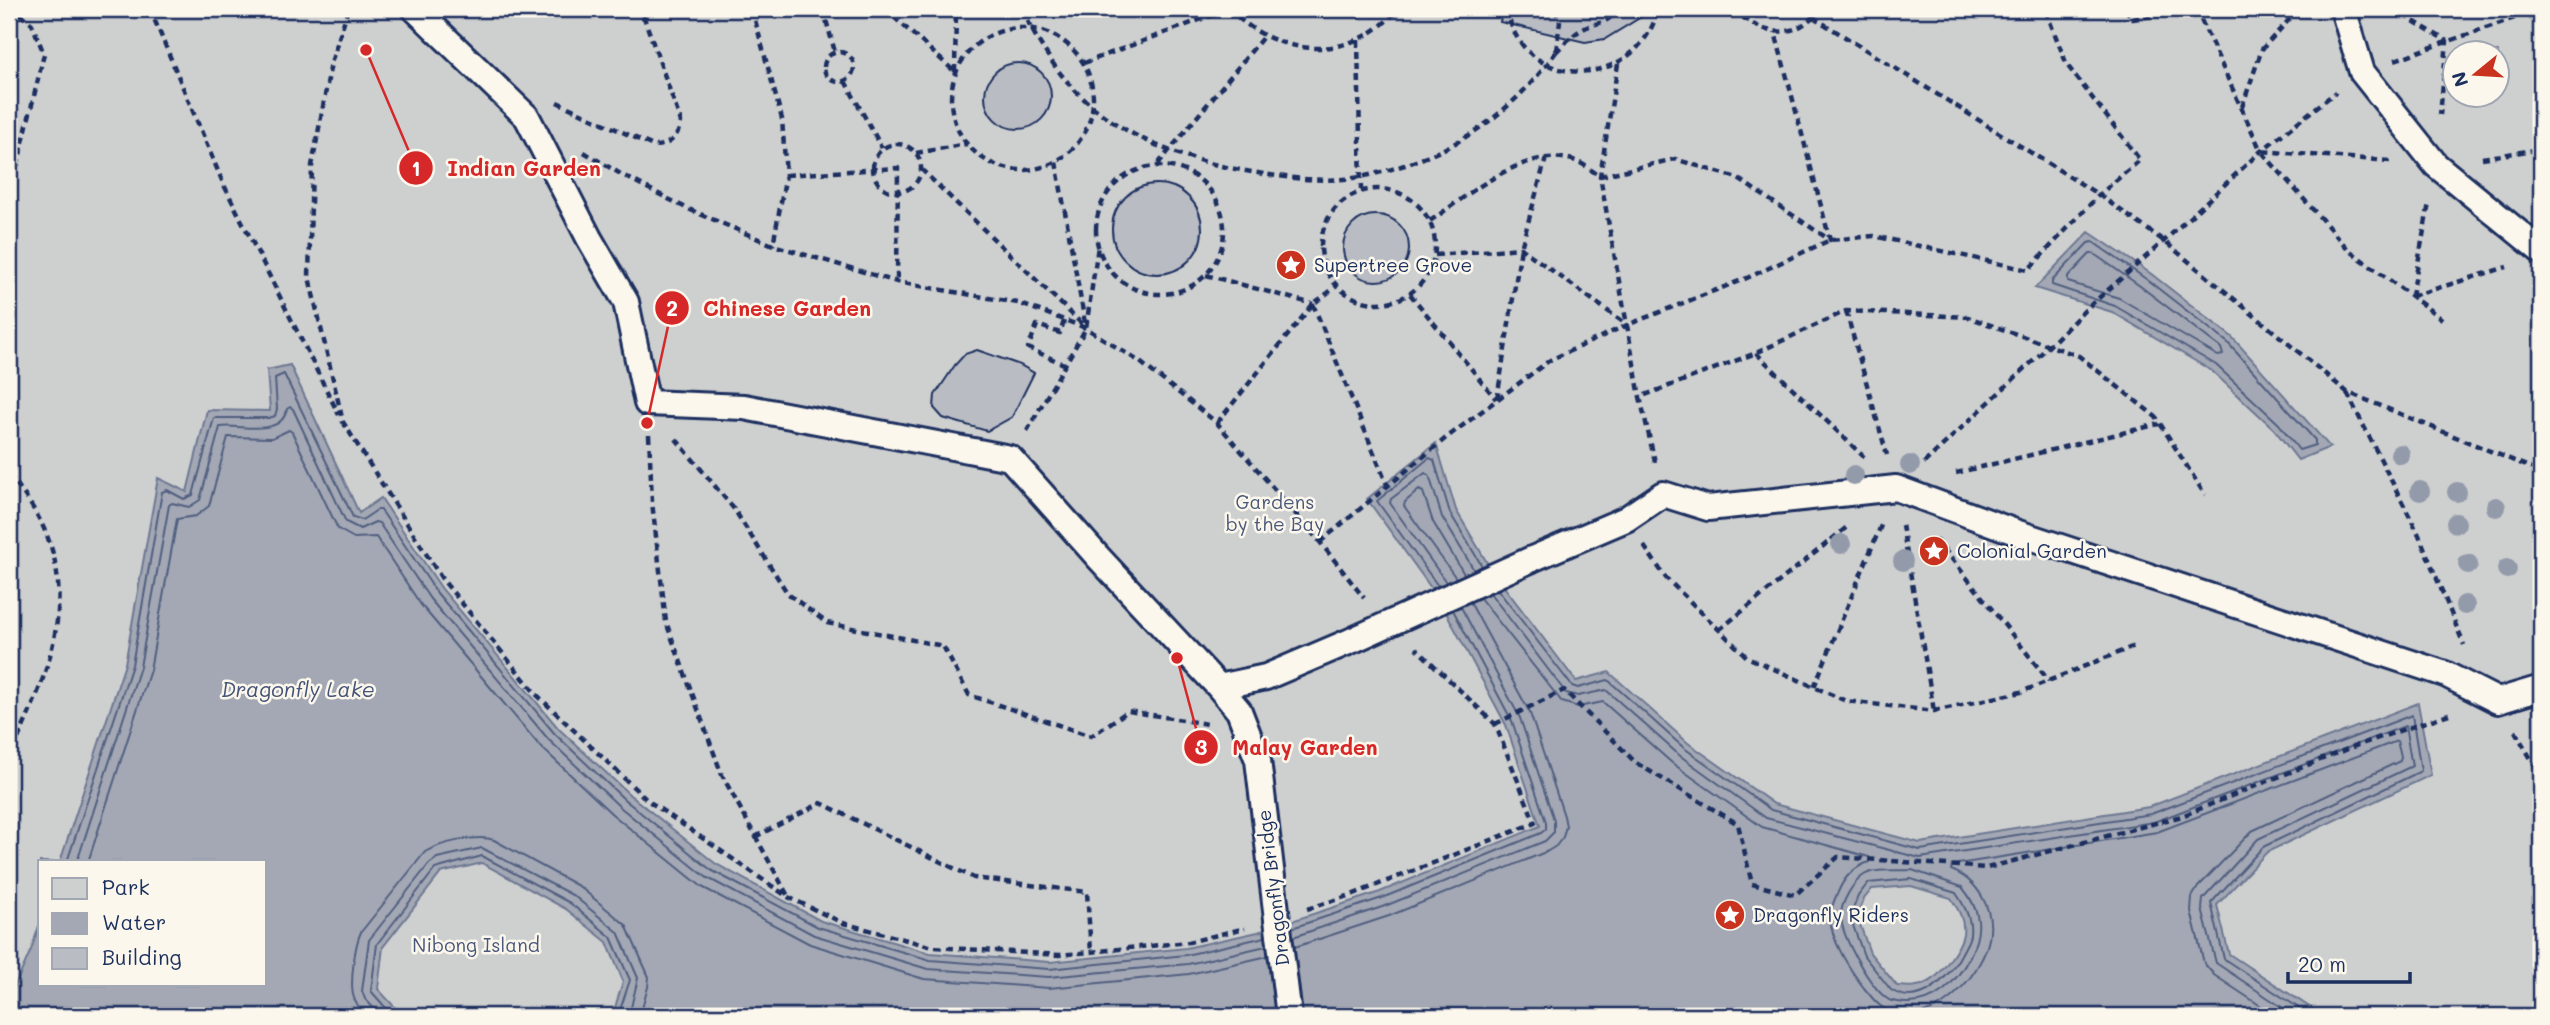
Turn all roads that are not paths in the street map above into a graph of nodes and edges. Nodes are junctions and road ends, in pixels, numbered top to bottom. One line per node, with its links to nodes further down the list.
1 (415, 9): 4 (street, Dragonfly Bridge)
2 (2343, 9): 3 (street)
3 (2541, 251)
4 (1219, 687): 5 (street, bridge); 6 (street, Dragonfly Bridge, bridge)
5 (2541, 688)
6 (1289, 1016)

